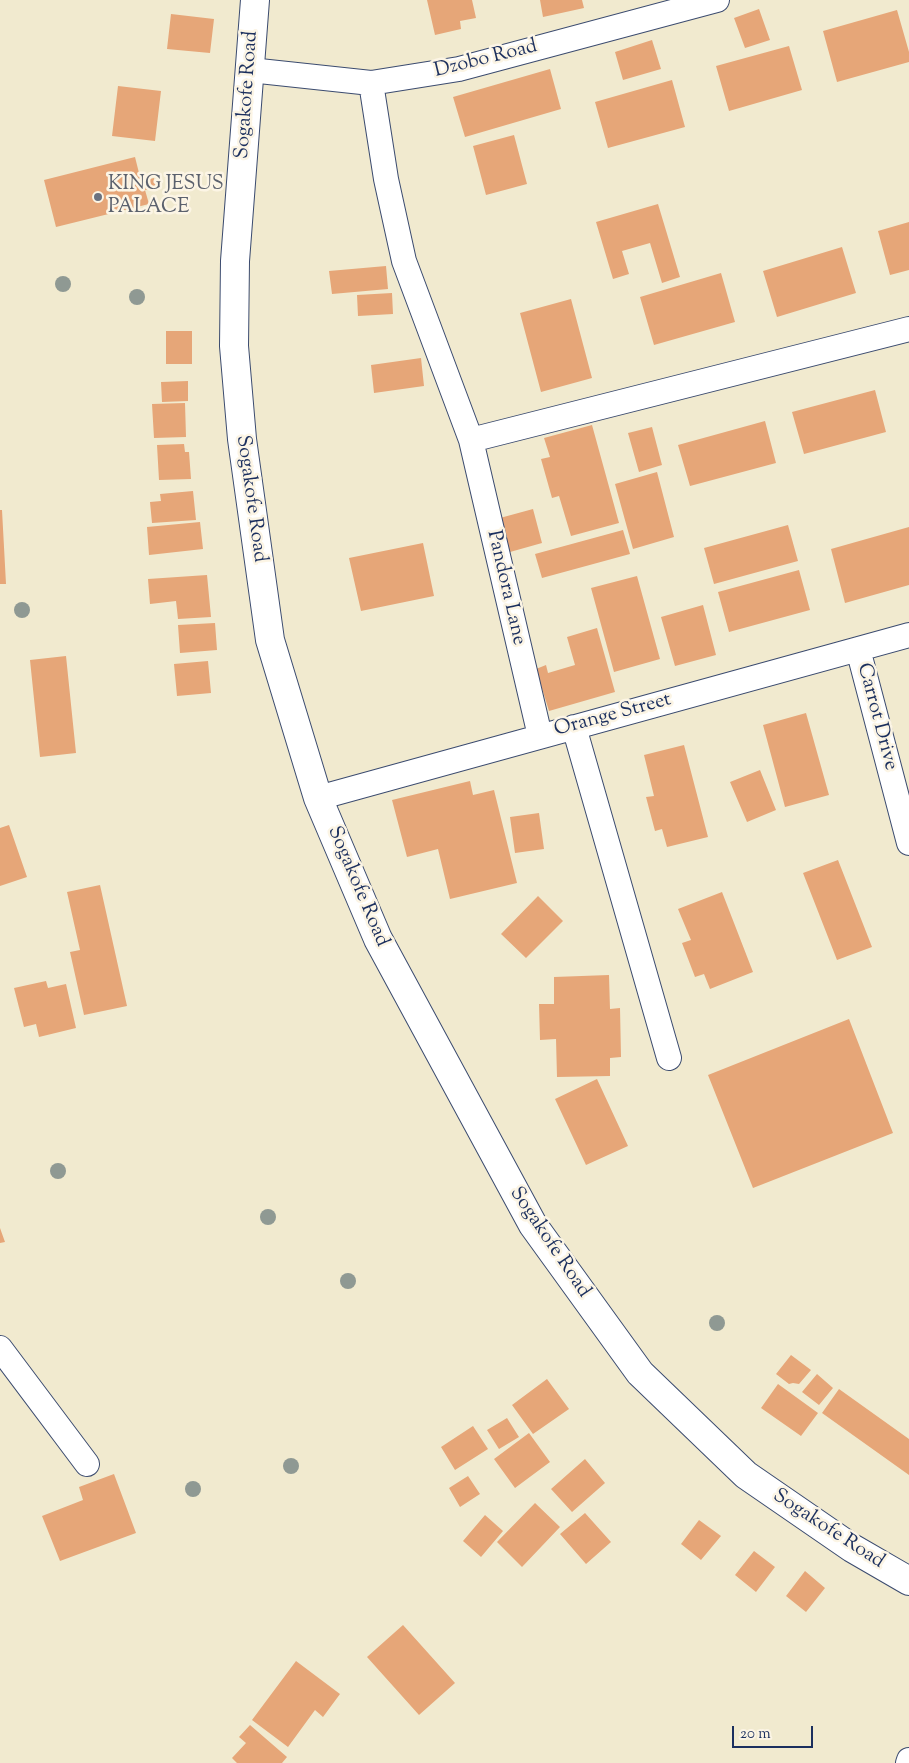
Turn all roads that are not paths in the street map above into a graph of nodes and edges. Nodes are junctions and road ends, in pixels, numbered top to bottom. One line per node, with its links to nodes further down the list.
1 (256, 0): 3 (main road, Sogakofe Road)
2 (717, 0): 4 (street, Dzobo Road)
3 (250, 70): 4 (street, Dzobo Road); 11 (main road, Sogakofe Road)
4 (371, 83): 6 (street, Pandora Lane)
5 (909, 329): 6 (street)
6 (471, 440): 10 (street, Pandora Lane)
7 (909, 635): 8 (street, Orange Street)
8 (858, 649): 9 (street, Orange Street); 12 (street, Carrot Drive)
9 (574, 727): 10 (street, Orange Street); 13 (street)
10 (540, 736): 11 (street, Orange Street)
11 (318, 798): 16 (main road, Sogakofe Road)
12 (909, 843)
13 (670, 1058)
14 (0, 1348): 15 (street)
15 (87, 1464)
16 (909, 1581)

